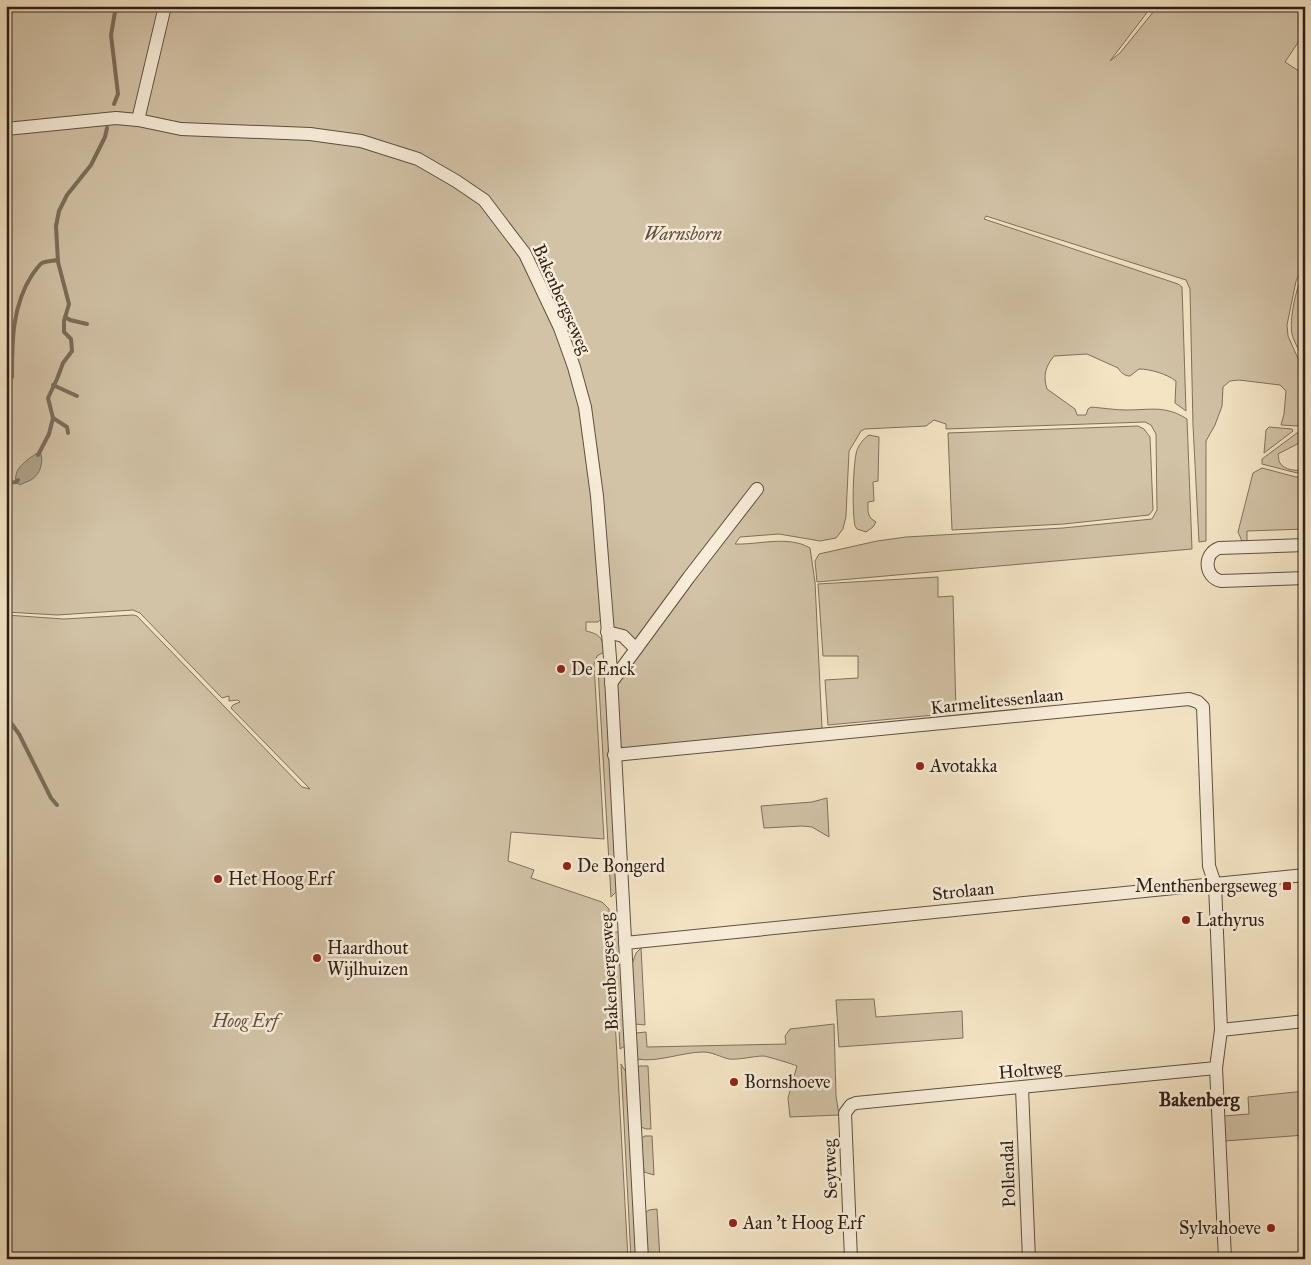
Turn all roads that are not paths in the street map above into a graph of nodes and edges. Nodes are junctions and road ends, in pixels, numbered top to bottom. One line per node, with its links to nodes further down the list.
1 (165, 6): 2 (street)
2 (138, 120): 3 (street, Bakenbergseweg); 7 (street, Bakenbergseweg)
3 (6, 129)
4 (757, 489): 8 (street)
5 (1305, 545): 6 (street)
6 (1305, 578)
7 (607, 632): 8 (street); 9 (street, Bakenbergseweg)
8 (636, 648): 9 (street)
9 (611, 683): 10 (street, Bakenbergseweg)
10 (614, 755): 12 (street, Karmelitessenlaan); 13 (street, Bakenbergseweg)
11 (1305, 875): 12 (street, Strolaan)
12 (1215, 884): 13 (street, Strolaan); 15 (street)
13 (625, 943): 19 (street, Bakenbergseweg)
14 (1305, 1022): 15 (street)
15 (1221, 1030): 16 (street)
16 (1216, 1068): 17 (street, Holtweg); 22 (street)
17 (1022, 1088): 18 (street, Holtweg); 21 (street, Pollendal)
18 (848, 1108): 20 (street, Seytweg)
19 (642, 1259)
20 (851, 1259)
21 (1029, 1259)
22 (1225, 1259)

